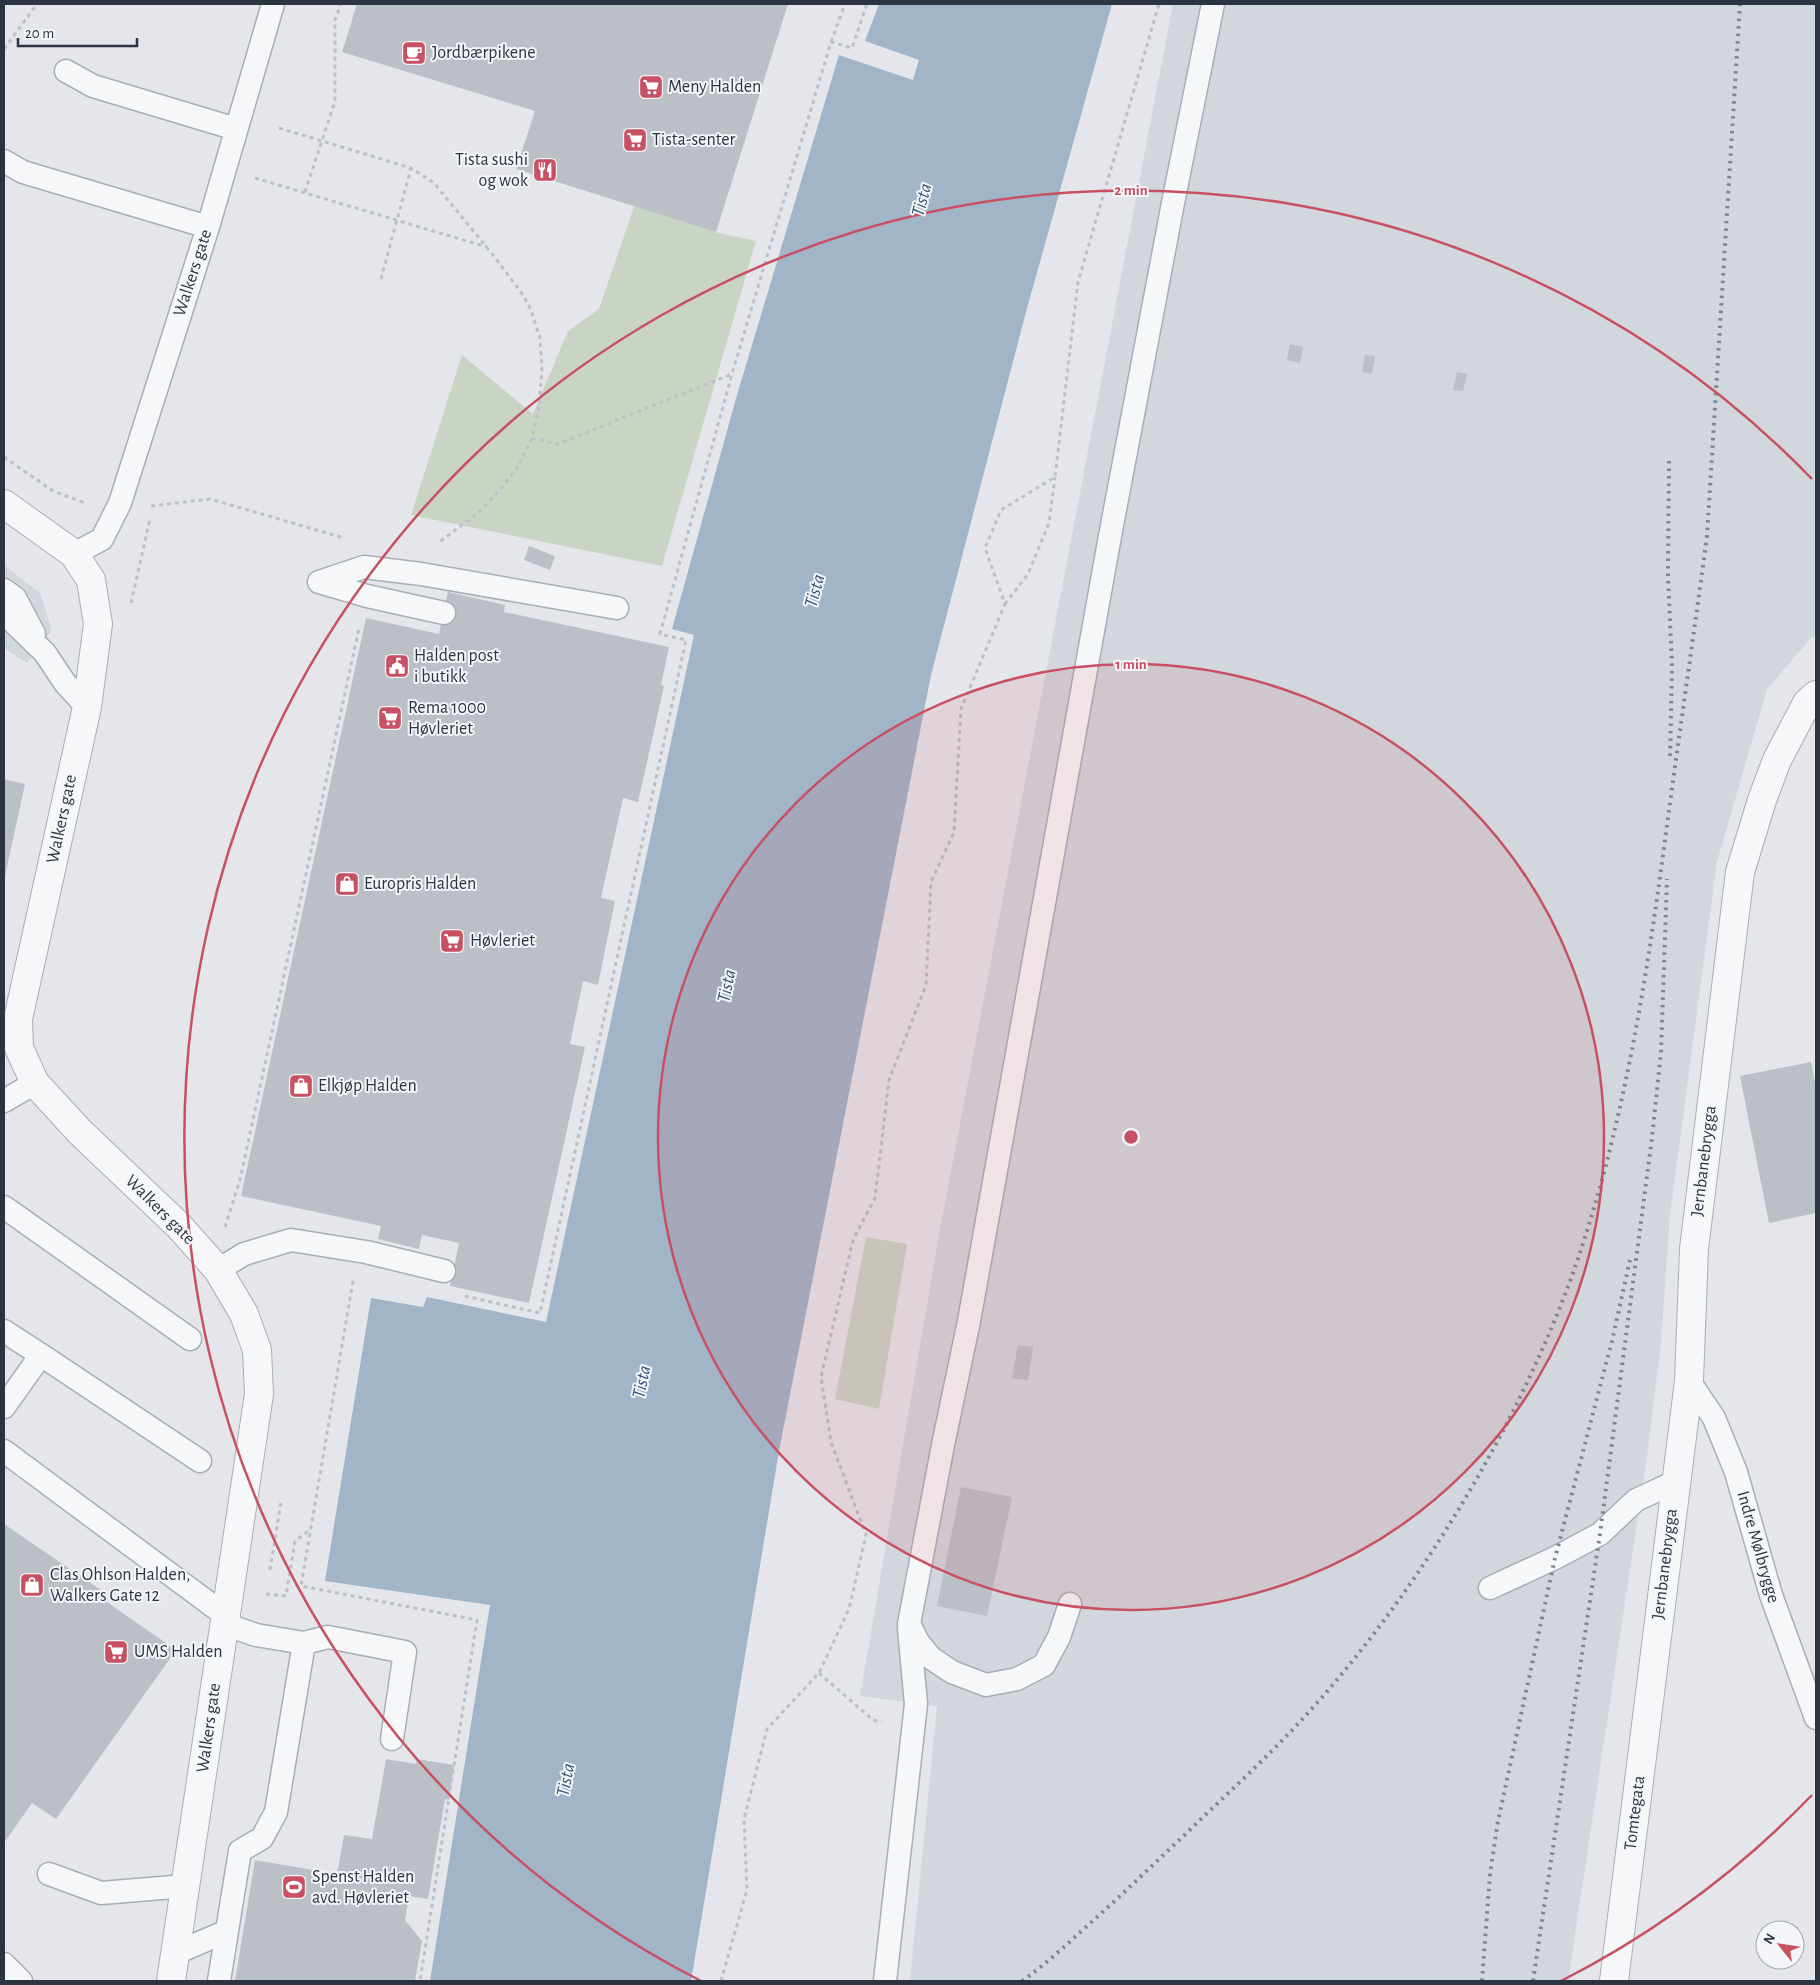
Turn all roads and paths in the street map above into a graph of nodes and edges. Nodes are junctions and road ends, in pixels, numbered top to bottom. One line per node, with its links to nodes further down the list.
1 (37, 4): 10 (path)
2 (273, 4): 14 (lane, Walkers gate)
3 (341, 4): 15 (path)
4 (612, 4): 11 (path)
5 (845, 4): 9 (path)
6 (867, 4): 9 (path)
7 (1159, 4): 27 (path)
8 (1213, 4): 68 (lane)
9 (831, 42): 24 (path)
10 (4, 49)
11 (591, 63)
12 (66, 71): 14 (lane)
13 (279, 128): 15 (path)
14 (236, 129): 21 (lane, Walkers gate)
15 (321, 141): 17 (path); 19 (path)
16 (4, 161): 21 (lane)
17 (411, 168): 20 (path); 22 (path)
18 (253, 178): 19 (path)
19 (305, 192): 20 (path)
20 (398, 221): 22 (path); 23 (path)
21 (208, 227): 28 (lane, Walkers gate)
22 (487, 248): 25 (path)
23 (381, 279)
24 (732, 374): 25 (path); 51 (path)
25 (532, 438): 32 (path)
26 (4, 457): 28 (path)
27 (1055, 477): 37 (path); 37 (path)
28 (120, 503): 30 (path); 33 (lane, Walkers gate)
29 (4, 504): 33 (street, Walkers gate)
30 (153, 506): 31 (path); 36 (path)
31 (352, 540)
32 (435, 546)
33 (74, 554): 43 (street, Walkers gate)
34 (4, 590): 41 (lane)
35 (368, 596): 38 (lane); 40 (lane); 47 (path)
36 (131, 603)
37 (1005, 604): 72 (path)
38 (616, 608)
39 (4, 613): 41 (lane)
40 (444, 613)
41 (45, 653): 43 (lane)
42 (1816, 695): 55 (street, Jernbanebrygga)
43 (87, 707): 44 (street, Walkers gate)
44 (35, 1083): 45 (lane); 48 (street, Walkers gate)
45 (4, 1101)
46 (4, 1207): 53 (lane)
47 (220, 1228)
48 (218, 1270): 49 (lane); 67 (street, Walkers gate)
49 (444, 1271)
50 (353, 1280): 61 (path)
51 (462, 1295)
52 (4, 1331): 54 (lane)
53 (190, 1340)
54 (40, 1355): 56 (lane); 58 (lane)
55 (1688, 1381): 59 (street, Jernbanebrygga); 73 (lane, Indre Mølbrygge)
56 (4, 1407)
57 (4, 1451): 67 (lane)
58 (200, 1461)
59 (1676, 1482): 64 (lane); 71 (street, Jernbanebrygga)
60 (281, 1500): 62 (path)
61 (311, 1528): 65 (path); 84 (path)
62 (270, 1575)
63 (268, 1585): 65 (path)
64 (1490, 1588)
65 (266, 1594): 69 (path)
66 (1070, 1604): 68 (lane)
67 (224, 1620): 69 (lane); 77 (street, Walkers gate)
68 (909, 1624): 74 (lane)
69 (256, 1635): 70 (lane)
70 (304, 1643): 75 (lane); 78 (lane)
71 (1655, 1644): 87 (street, Tomtegata)
72 (819, 1673): 74 (path); 85 (path)
73 (1816, 1718)
74 (914, 1730): 86 (lane)
75 (392, 1739)
76 (49, 1874): 77 (lane)
77 (186, 1886): 79 (street, Walkers gate)
78 (227, 1931): 79 (lane); 83 (lane)
79 (176, 1953): 82 (street, Walkers gate)
80 (4, 1964): 81 (lane)
81 (21, 1981)
82 (171, 1981)
83 (219, 1981)
84 (420, 1981)
85 (721, 1981)
86 (886, 1981)
87 (1614, 1981)

